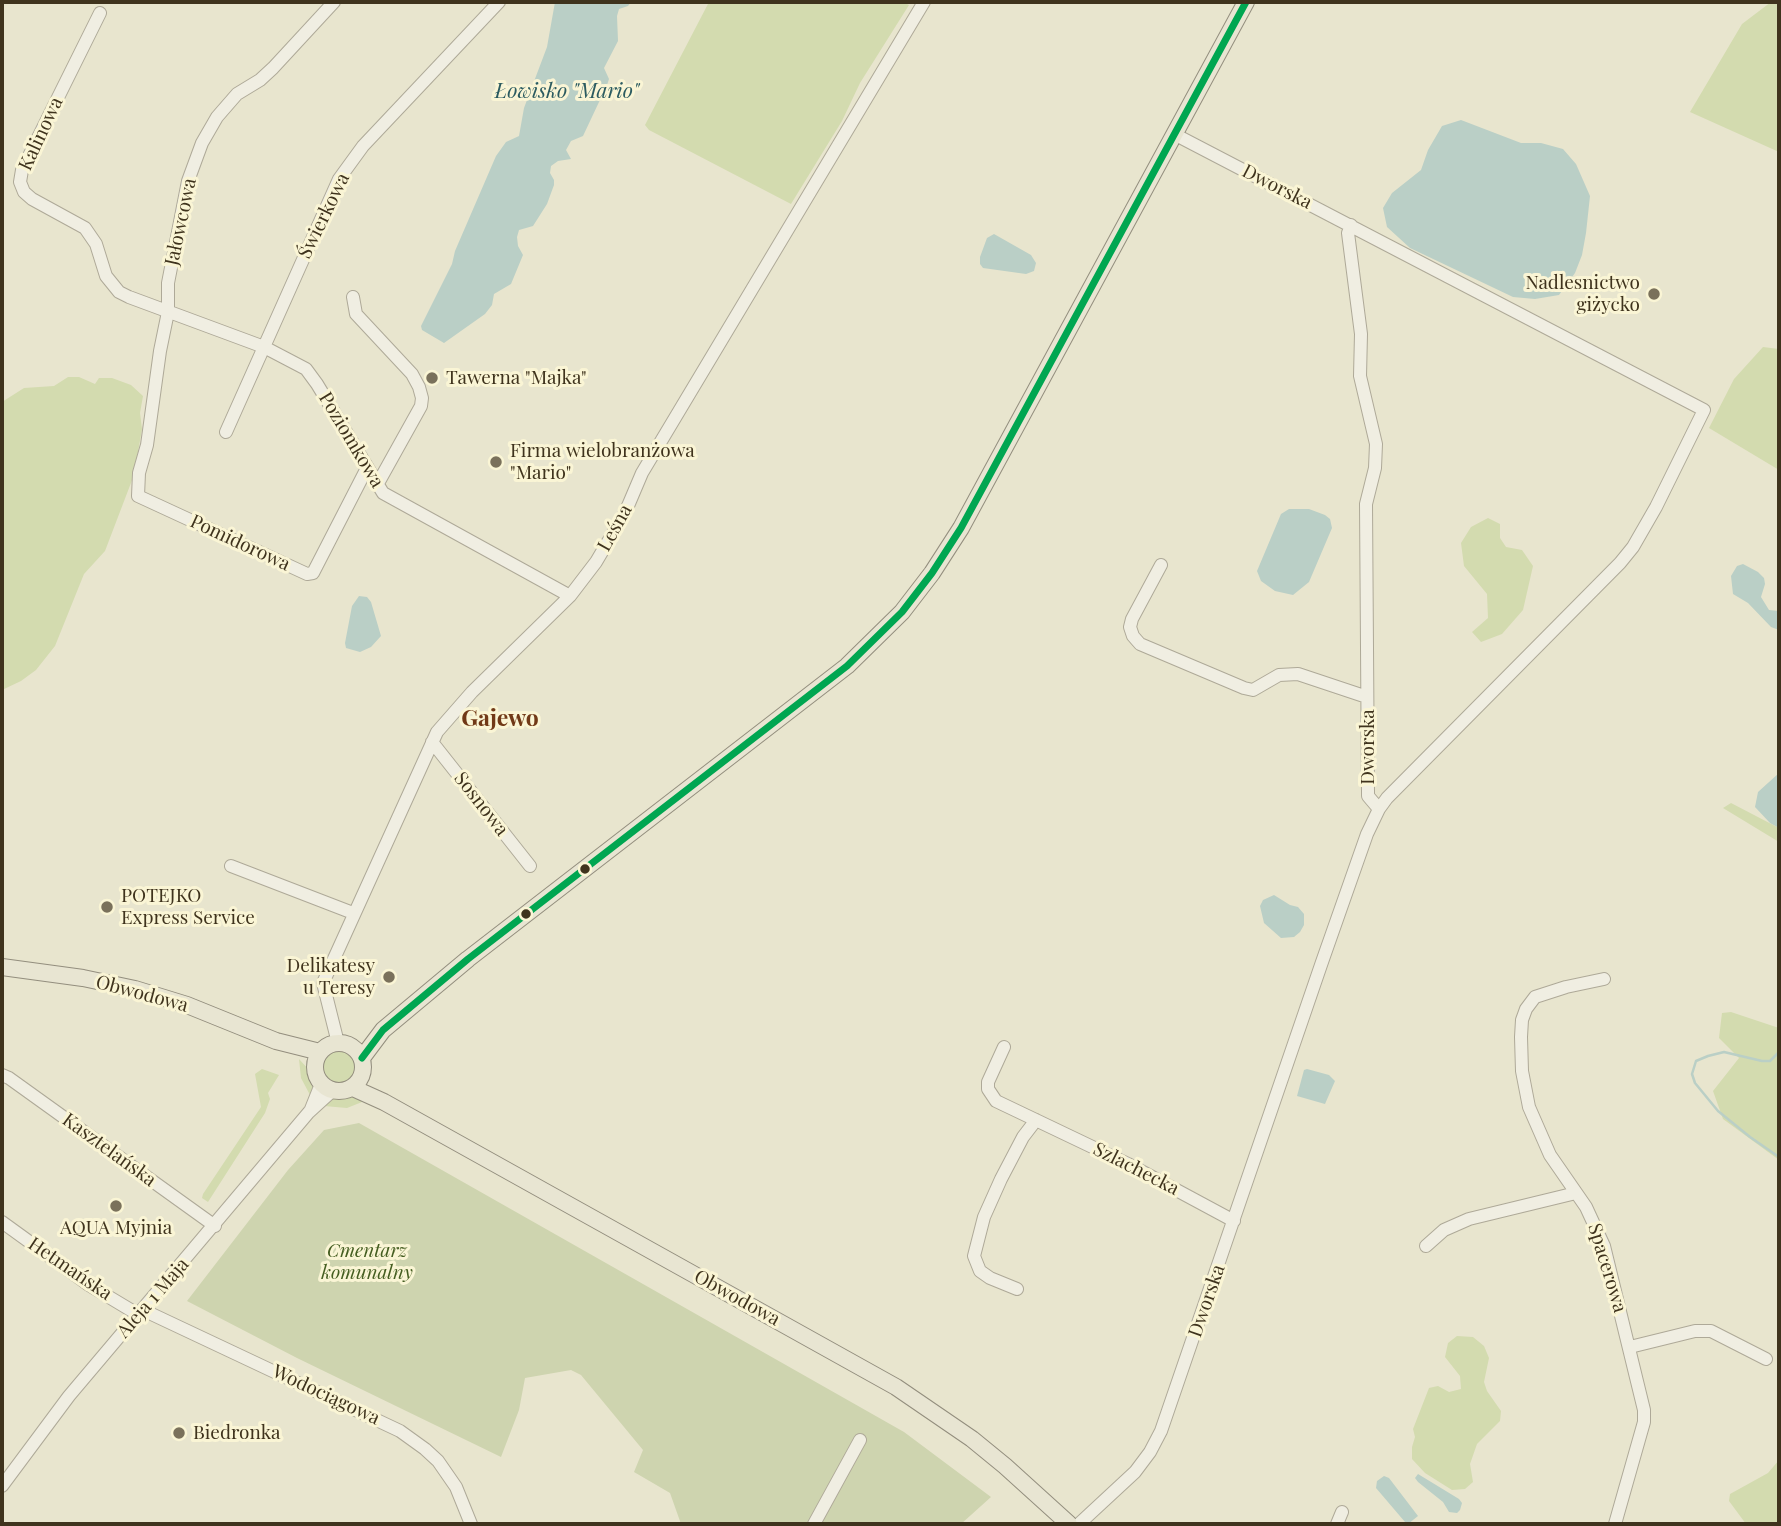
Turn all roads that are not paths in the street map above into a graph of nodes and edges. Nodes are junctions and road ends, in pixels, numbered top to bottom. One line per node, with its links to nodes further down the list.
1 (334, 2): 9 (street, Jałowcowa)
2 (499, 2): 10 (street, Świerkowa)
3 (923, 2): 16 (street, Leśna)
4 (1246, 2): 6 (main road)
5 (100, 13): 9 (street, Kalinowa)
6 (1174, 134): 7 (street, Dworska); 26 (main road)
7 (1351, 225): 17 (street, Dworska); 19 (street)
8 (352, 297): 13 (street)
9 (168, 312): 10 (street, Poziomkowa); 14 (street, Jałowcowa)
10 (264, 347): 11 (street, Świerkowa); 12 (street, Poziomkowa)
11 (226, 432)
12 (367, 468): 13 (street, Poziomkowa); 14 (street, Pomidorowa)
13 (377, 485): 16 (street, Poziomkowa)
14 (138, 496)
15 (1161, 565): 17 (street)
16 (570, 596): 18 (street, Leśna)
17 (1367, 697): 19 (street, Dworska)
18 (432, 742): 21 (street, Sosnowa); 22 (street, Leśna)
19 (1378, 809): 33 (street, Dworska)
20 (231, 866): 22 (street)
21 (530, 866)
22 (353, 913): 26 (street, Leśna)
23 (2, 967): 27 (main road, Obwodowa)
24 (1604, 979): 32 (street, Spacerowa)
25 (1004, 1047): 31 (street, Szlachecka)
26 (350, 1049): 27 (main road); 29 (main road)
27 (317, 1058): 30 (main road)
28 (2, 1075): 35 (street, Kasztelańska)
29 (358, 1082): 30 (main road); 45 (main road, Obwodowa)
30 (327, 1087): 35 (street, Aleja 1 Maja)
31 (1036, 1120): 33 (street, Szlachecka); 37 (street)
32 (1576, 1193): 36 (street); 39 (street, Spacerowa)
33 (1234, 1221): 46 (street, Dworska)
34 (2, 1222): 38 (street, Hetmańska)
35 (215, 1226): 38 (street, Aleja 1 Maja)
36 (1426, 1246)
37 (1017, 1289)
38 (141, 1312): 42 (street, Aleja 1 Maja); 43 (street, Wodociągowa)
39 (1630, 1347): 40 (street); 47 (street, Spacerowa)
40 (1766, 1359)
41 (860, 1440): 44 (street)
42 (2, 1486)
43 (471, 1524)
44 (814, 1524)
45 (1069, 1524)
46 (1079, 1524)
47 (1615, 1524)

